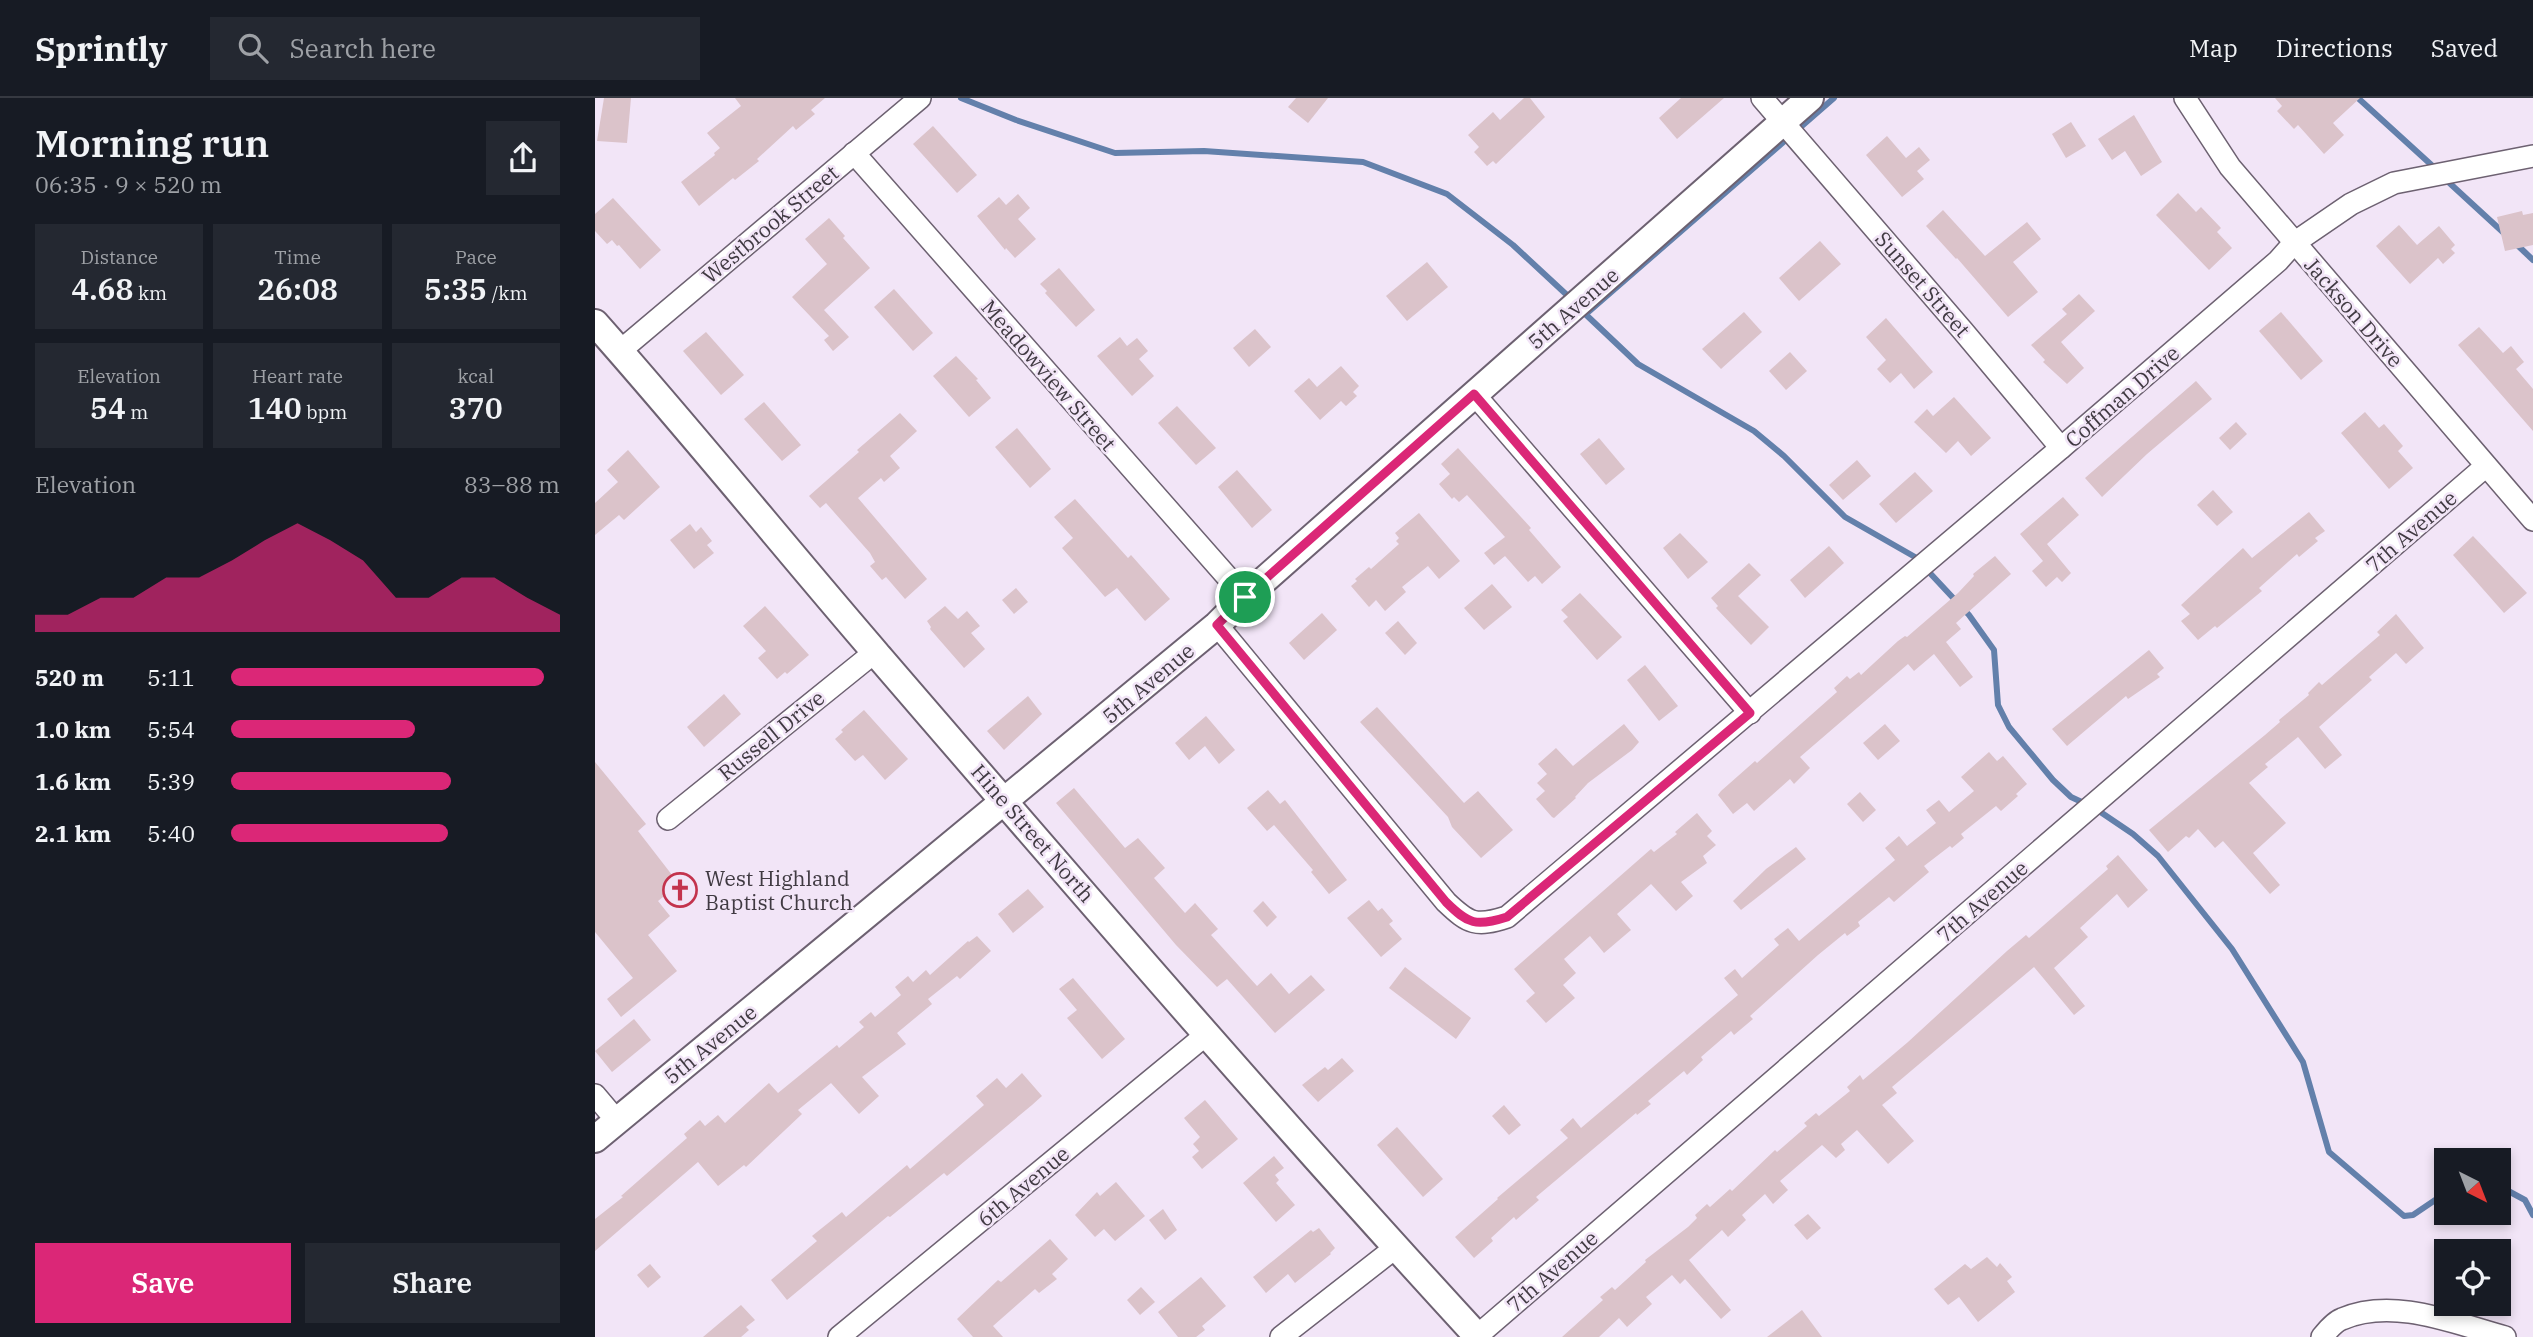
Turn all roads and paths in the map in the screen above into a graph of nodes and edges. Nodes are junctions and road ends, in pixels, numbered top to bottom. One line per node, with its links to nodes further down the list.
1 (920, 98): 6 (street, Westbrook Street)
2 (1762, 98): 5 (street, Sunset Street)
3 (1810, 98): 5 (street, 5th Avenue)
4 (2185, 98): 8 (street, Jackson Drive)
5 (1782, 122): 11 (street, 5th Avenue); 12 (street, Sunset Street)
6 (854, 153): 10 (street, Westbrook Street); 15 (street, Meadowview Street)
7 (2533, 156): 8 (street, Coffman Drive)
8 (2294, 243): 12 (street, Coffman Drive); 13 (street, Jackson Drive)
9 (595, 323): 10 (street, Hine Street North)
10 (620, 351): 17 (street, Hine Street North)
11 (1474, 394): 15 (street, 5th Avenue); 18 (street)
12 (2061, 449): 18 (street, Coffman Drive)
13 (2486, 466): 14 (street, Jackson Drive); 26 (street, 7th Avenue)
14 (2533, 520)
15 (1245, 597): 16 (street, 5th Avenue)
16 (1217, 625): 18 (street, Coffman Drive); 19 (street, 5th Avenue)
17 (875, 652): 19 (street, Hine Street North); 20 (street, Russell Drive)
18 (1750, 713)
19 (1005, 801): 21 (street, Hine Street North); 23 (street, 5th Avenue)
20 (668, 819)
21 (1207, 1034): 25 (street, Hine Street North); 27 (street, 6th Avenue)
22 (595, 1095): 23 (street)
23 (617, 1121): 24 (street, 5th Avenue)
24 (595, 1139)
25 (1395, 1248): 26 (street, Hine Street North); 28 (street)
26 (1478, 1336)
27 (839, 1337)
28 (1281, 1337)
29 (2322, 1337): 30 (street)
30 (2505, 1337)

